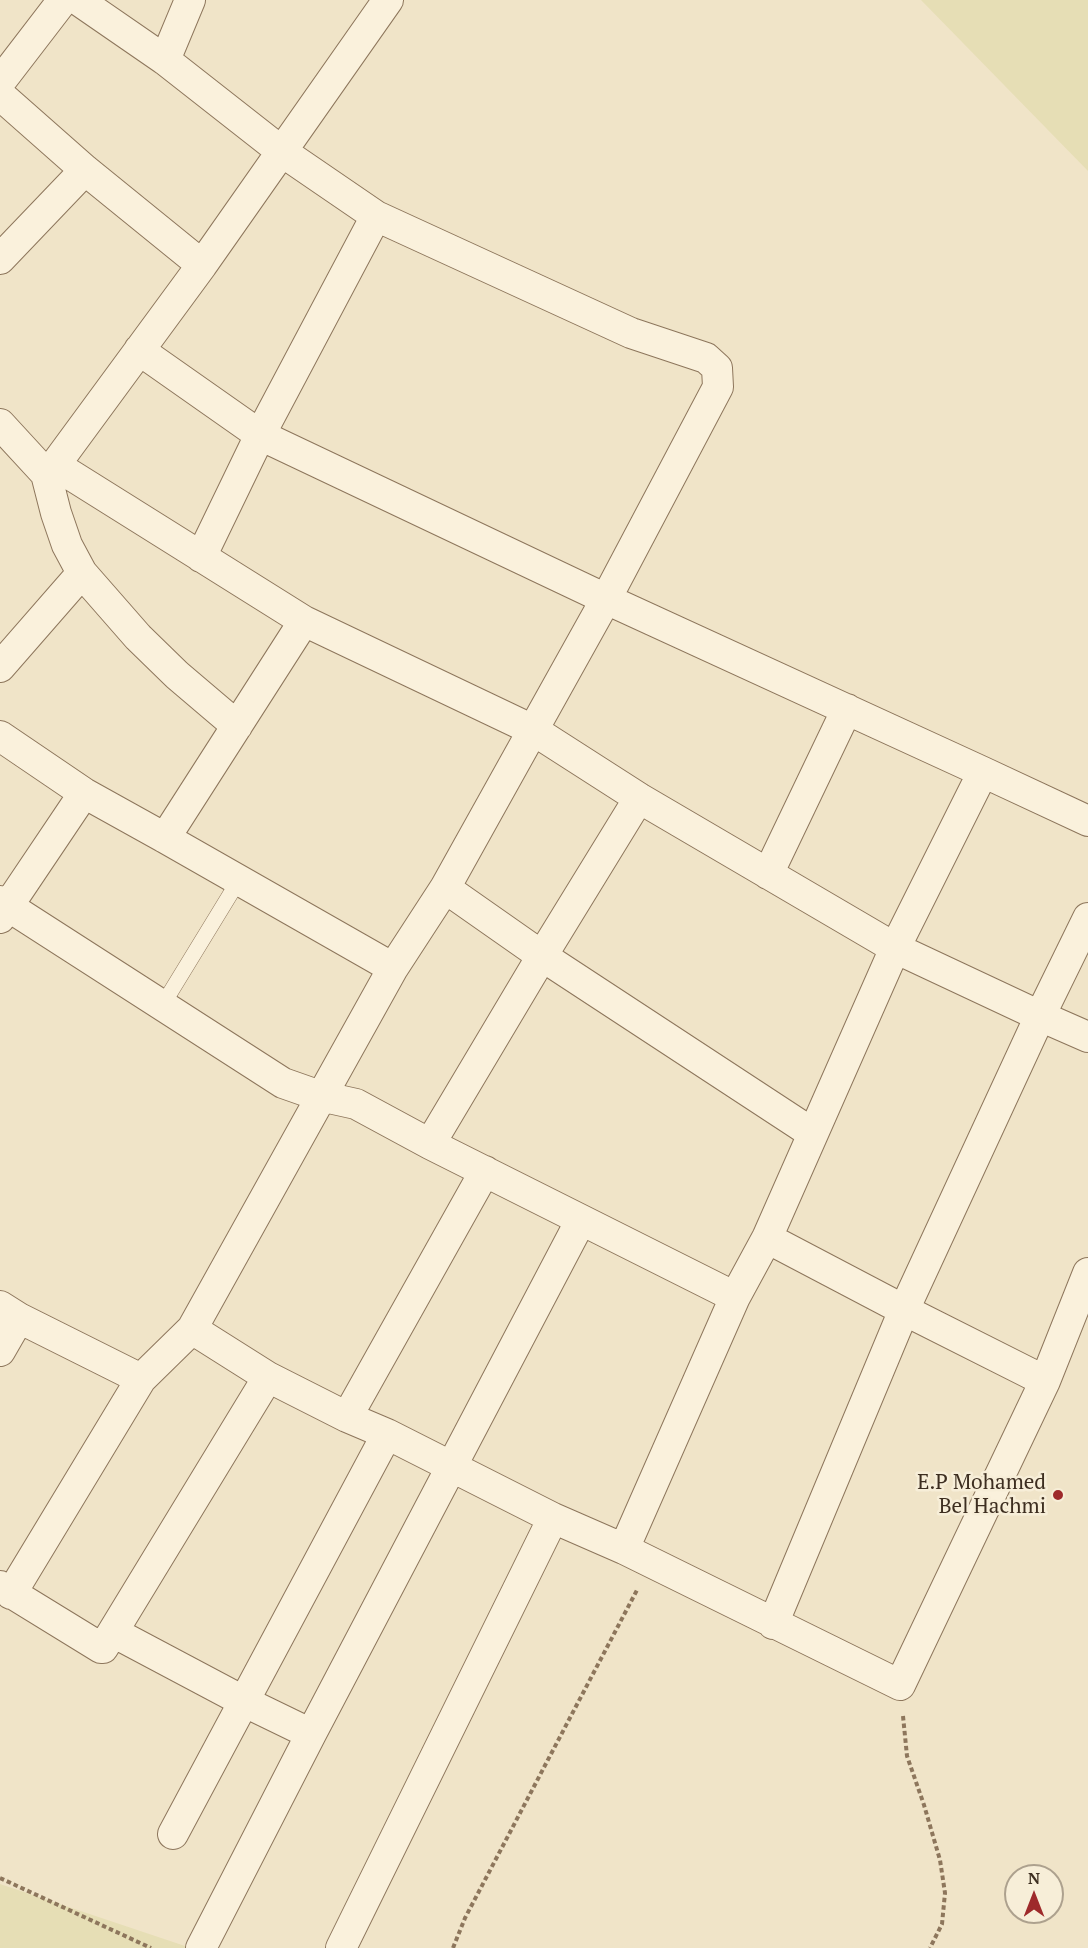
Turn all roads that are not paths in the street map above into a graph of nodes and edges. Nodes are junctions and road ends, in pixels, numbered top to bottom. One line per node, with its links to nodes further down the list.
1 (63, 0): 6 (street)
2 (78, 0): 5 (street)
3 (190, 0): 5 (street)
4 (388, 0): 8 (street)
5 (165, 60): 8 (street)
6 (0, 82)
7 (0, 95): 9 (street)
8 (281, 151): 10 (street); 12 (street)
9 (85, 170): 11 (street); 12 (street)
10 (376, 216): 14 (street); 19 (street)
11 (0, 259)
12 (202, 265): 13 (street)
13 (139, 350): 14 (street); 16 (street)
14 (260, 435): 17 (street); 19 (street)
15 (5, 441): 16 (street)
16 (50, 470): 17 (street); 18 (street)
17 (201, 558): 20 (street)
18 (82, 573): 21 (street); 23 (street)
19 (606, 599): 22 (street); 24 (street)
20 (304, 621): 23 (street); 24 (street)
21 (0, 667)
22 (847, 709): 26 (street); 31 (street)
23 (237, 726): 30 (street)
24 (533, 730): 28 (street); 33 (street)
25 (0, 736): 27 (street)
26 (983, 772): 29 (street); 36 (street)
27 (84, 793): 30 (street); 34 (street)
28 (639, 798): 31 (street); 37 (street)
29 (1088, 821)
30 (165, 837): 32 (street)
31 (768, 874): 36 (street)
32 (239, 880): 38 (street); 39 (lane)
33 (445, 888): 37 (street); 38 (street)
34 (3, 909): 39 (street)
35 (1088, 918): 40 (street)
36 (895, 948): 40 (street); 43 (street)
37 (542, 956): 43 (street); 44 (street)
38 (393, 968): 42 (street)
39 (162, 1006): 42 (street)
40 (1040, 1016): 41 (street); 50 (street)
41 (1088, 1037)
42 (320, 1096): 44 (street); 52 (street)
43 (812, 1133): 47 (street)
44 (430, 1144): 45 (street)
45 (485, 1171): 46 (street); 57 (street)
46 (581, 1220): 49 (street); 59 (street)
47 (767, 1238): 49 (street); 50 (street)
48 (1088, 1274): 56 (street)
49 (735, 1297): 61 (street)
50 (904, 1310): 56 (street); 63 (street)
51 (9, 1312): 53 (street); 55 (street)
52 (192, 1329): 54 (street); 55 (street)
53 (0, 1351)
54 (268, 1377): 57 (street); 64 (street)
55 (141, 1379): 62 (street)
56 (1045, 1381): 63 (street)
57 (347, 1417): 58 (street)
58 (387, 1434): 59 (street); 65 (street)
59 (452, 1467): 60 (street); 66 (street)
60 (553, 1518): 61 (street); 69 (street)
61 (624, 1549): 63 (street)
62 (5, 1590): 64 (street)
63 (773, 1624)
64 (112, 1632): 65 (street)
65 (243, 1701): 66 (street); 67 (street)
66 (311, 1734): 68 (street)
67 (173, 1834)
68 (201, 1948)
69 (341, 1948)

